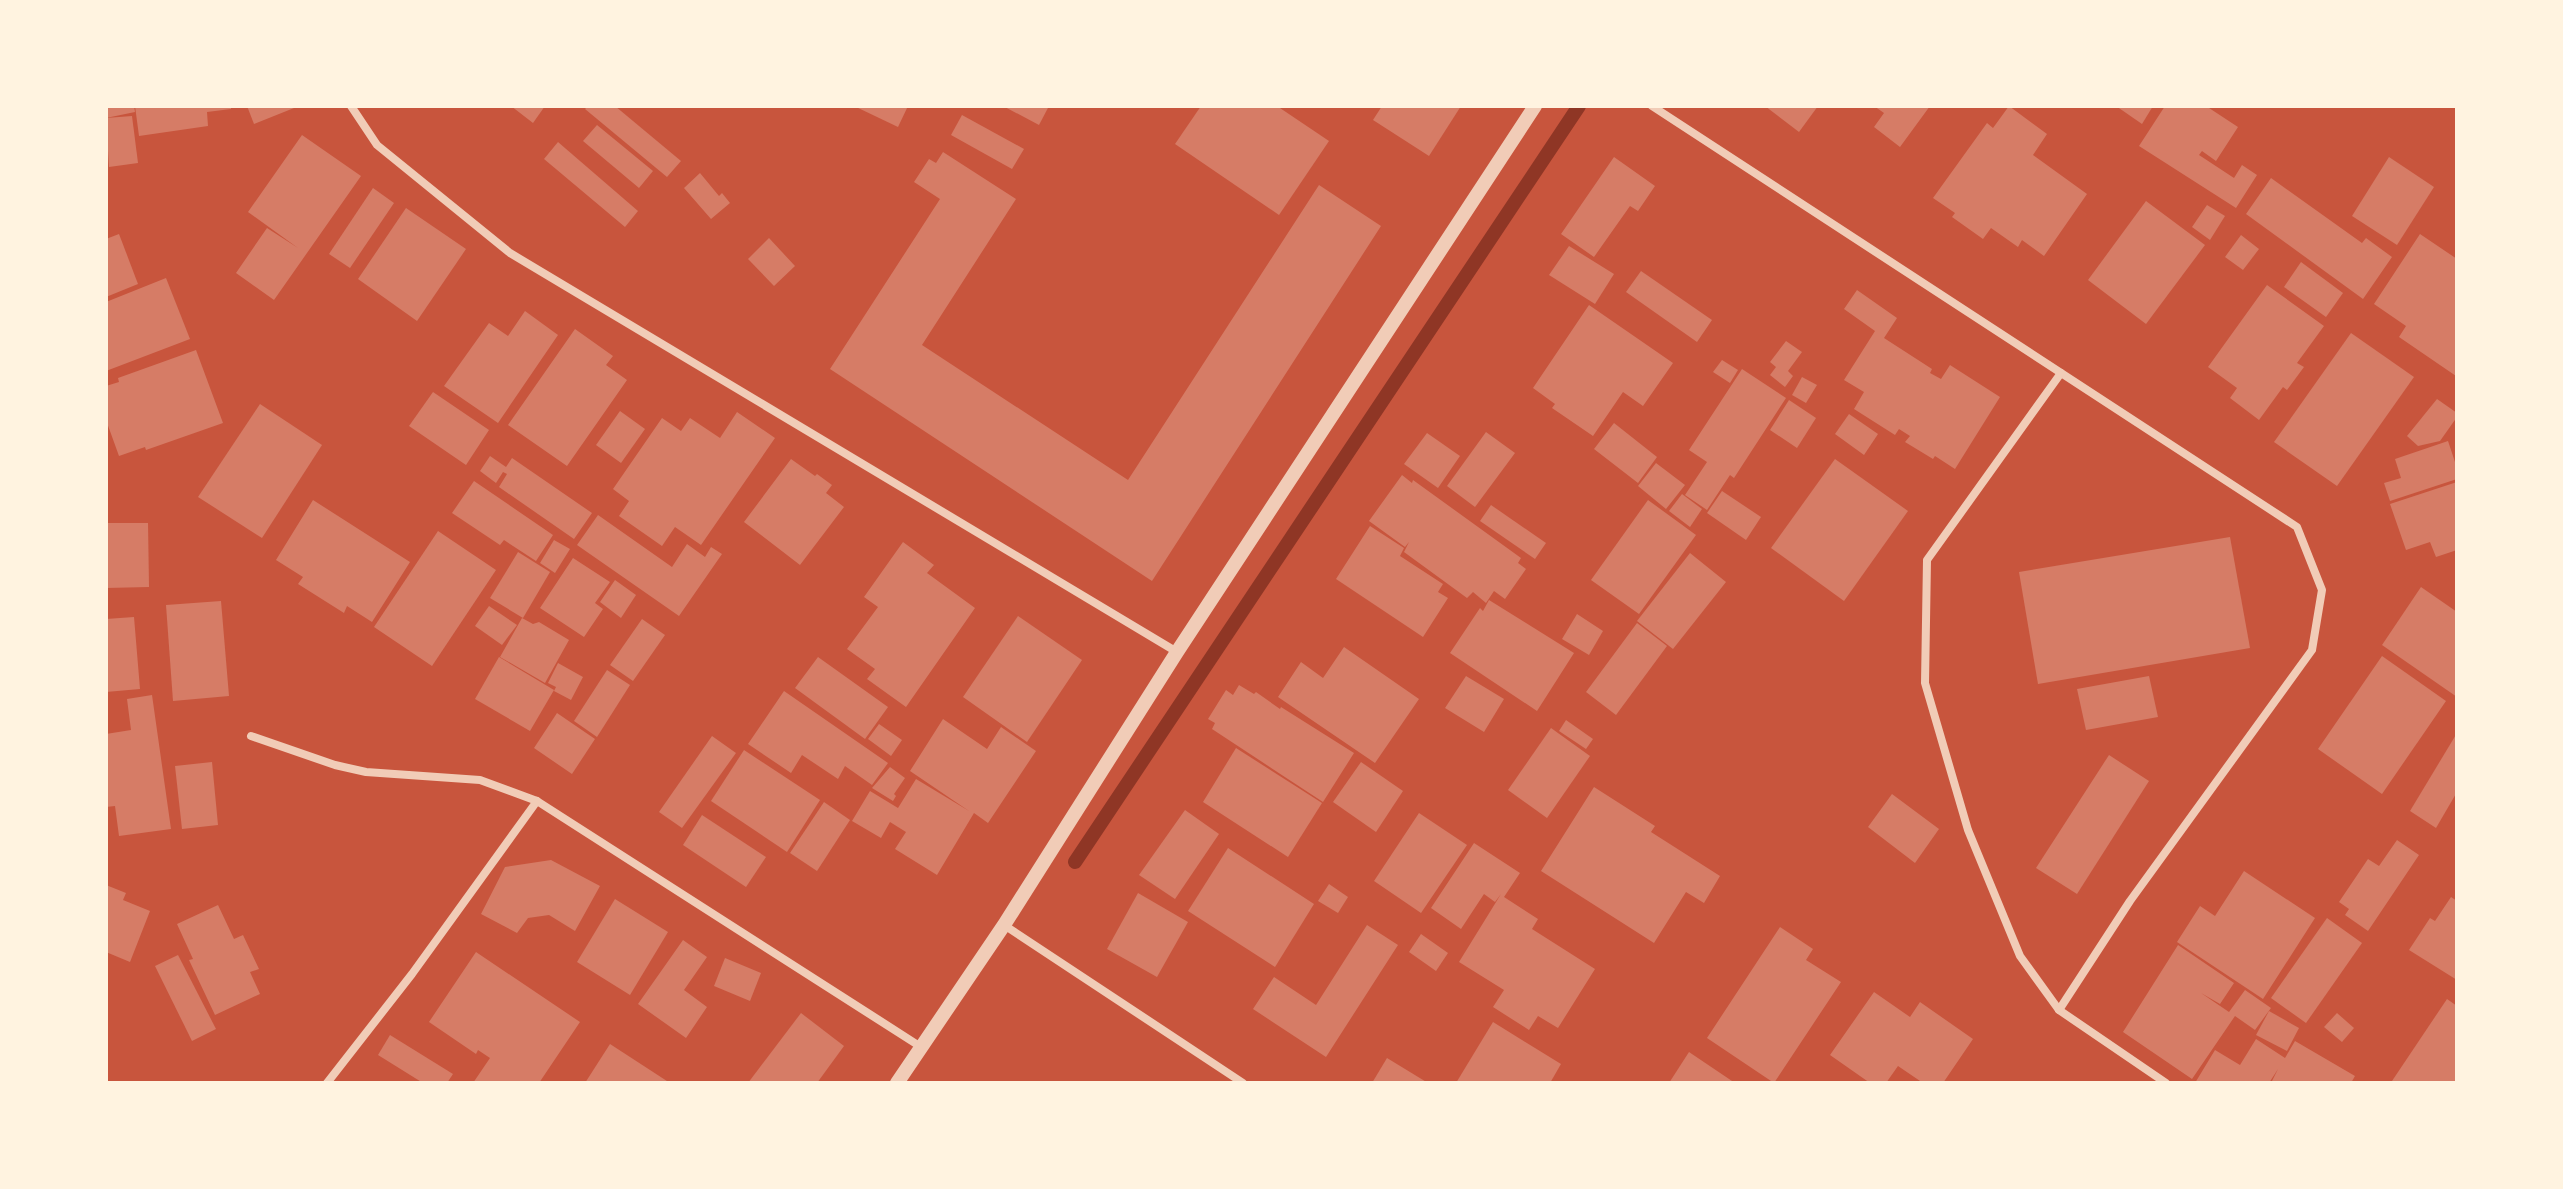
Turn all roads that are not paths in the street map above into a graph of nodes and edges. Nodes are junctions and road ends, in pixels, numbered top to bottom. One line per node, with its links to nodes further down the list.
1 (351, 106): 5 (street)
2 (1535, 106): 5 (street)
3 (1652, 106): 4 (street)
4 (2061, 373): 9 (street); 9 (street)
5 (1177, 652): 8 (street)
6 (251, 736): 7 (street)
7 (537, 801): 10 (street); 11 (street)
8 (1004, 925): 10 (street); 13 (street)
9 (2059, 1010): 14 (street)
10 (921, 1047): 12 (street)
11 (327, 1083)
12 (897, 1083)
13 (1243, 1083)
14 (2166, 1083)

